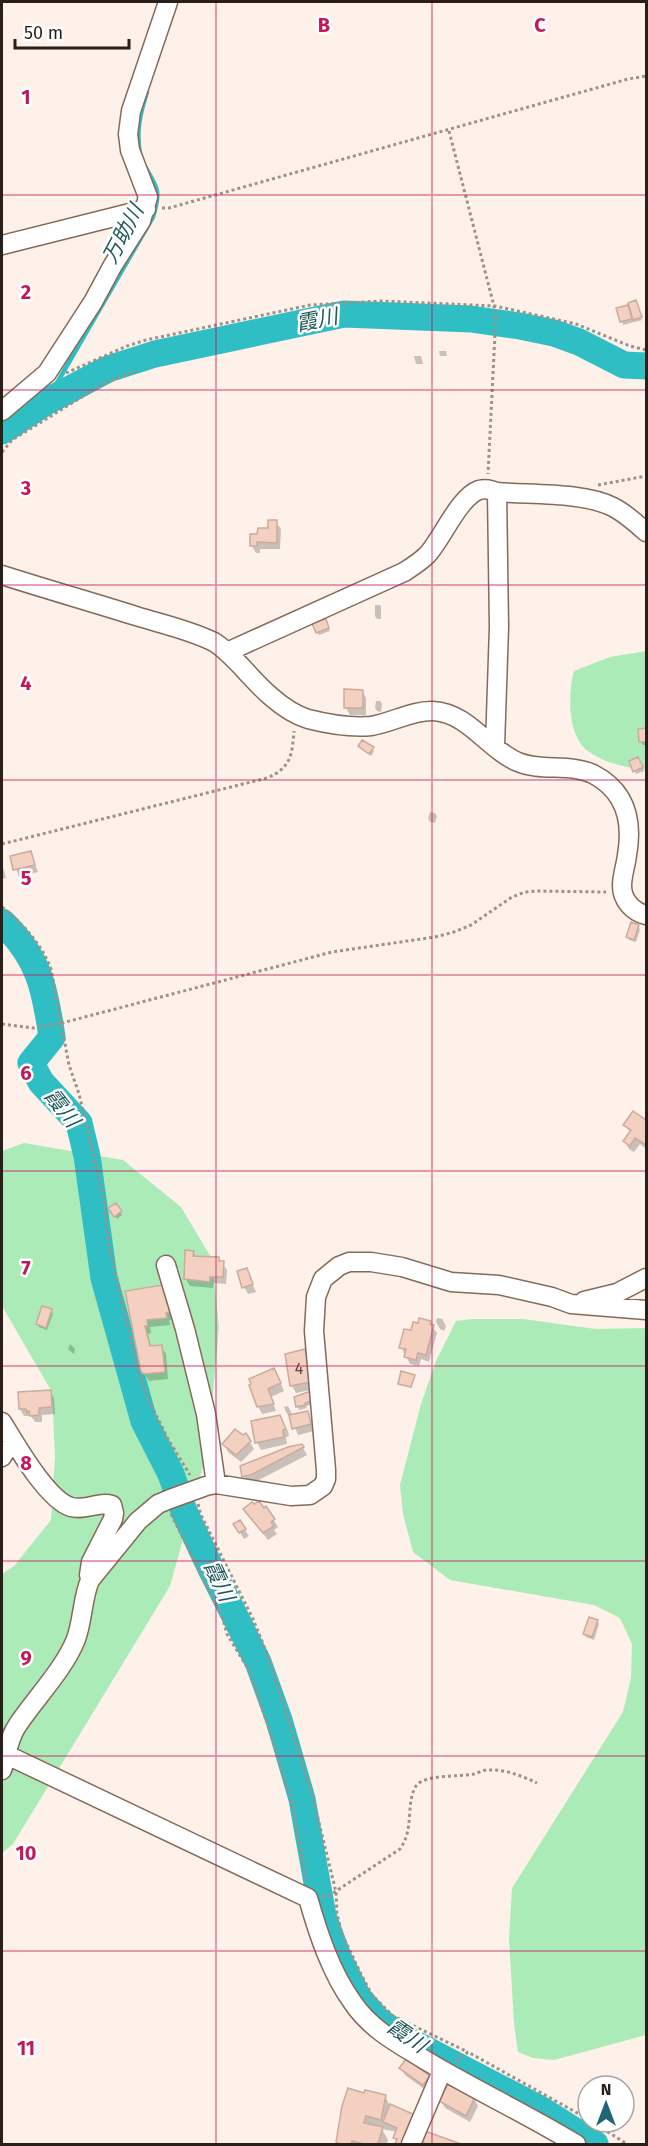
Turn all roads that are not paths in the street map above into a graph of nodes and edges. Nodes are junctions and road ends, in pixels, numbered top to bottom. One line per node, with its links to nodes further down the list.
1 (168, 2): 2 (street)
2 (153, 208): 3 (street); 4 (street)
3 (2, 245)
4 (2, 411)
5 (492, 490): 6 (street); 8 (street); 9 (street)
6 (646, 532)
7 (2, 575): 8 (street)
8 (227, 652): 9 (street)
9 (495, 746): 10 (street)
10 (646, 915)
11 (166, 1265): 18 (street)
12 (646, 1278): 13 (street)
13 (571, 1304): 14 (street); 18 (street)
14 (646, 1310)
15 (2, 1422): 16 (street)
16 (15, 1444): 17 (street); 19 (street)
17 (2, 1457)
18 (216, 1484): 19 (street)
19 (90, 1580): 20 (street)
20 (4, 1762): 21 (street)
21 (442, 2071): 22 (street); 23 (street)
22 (411, 2145)
23 (576, 2145)

